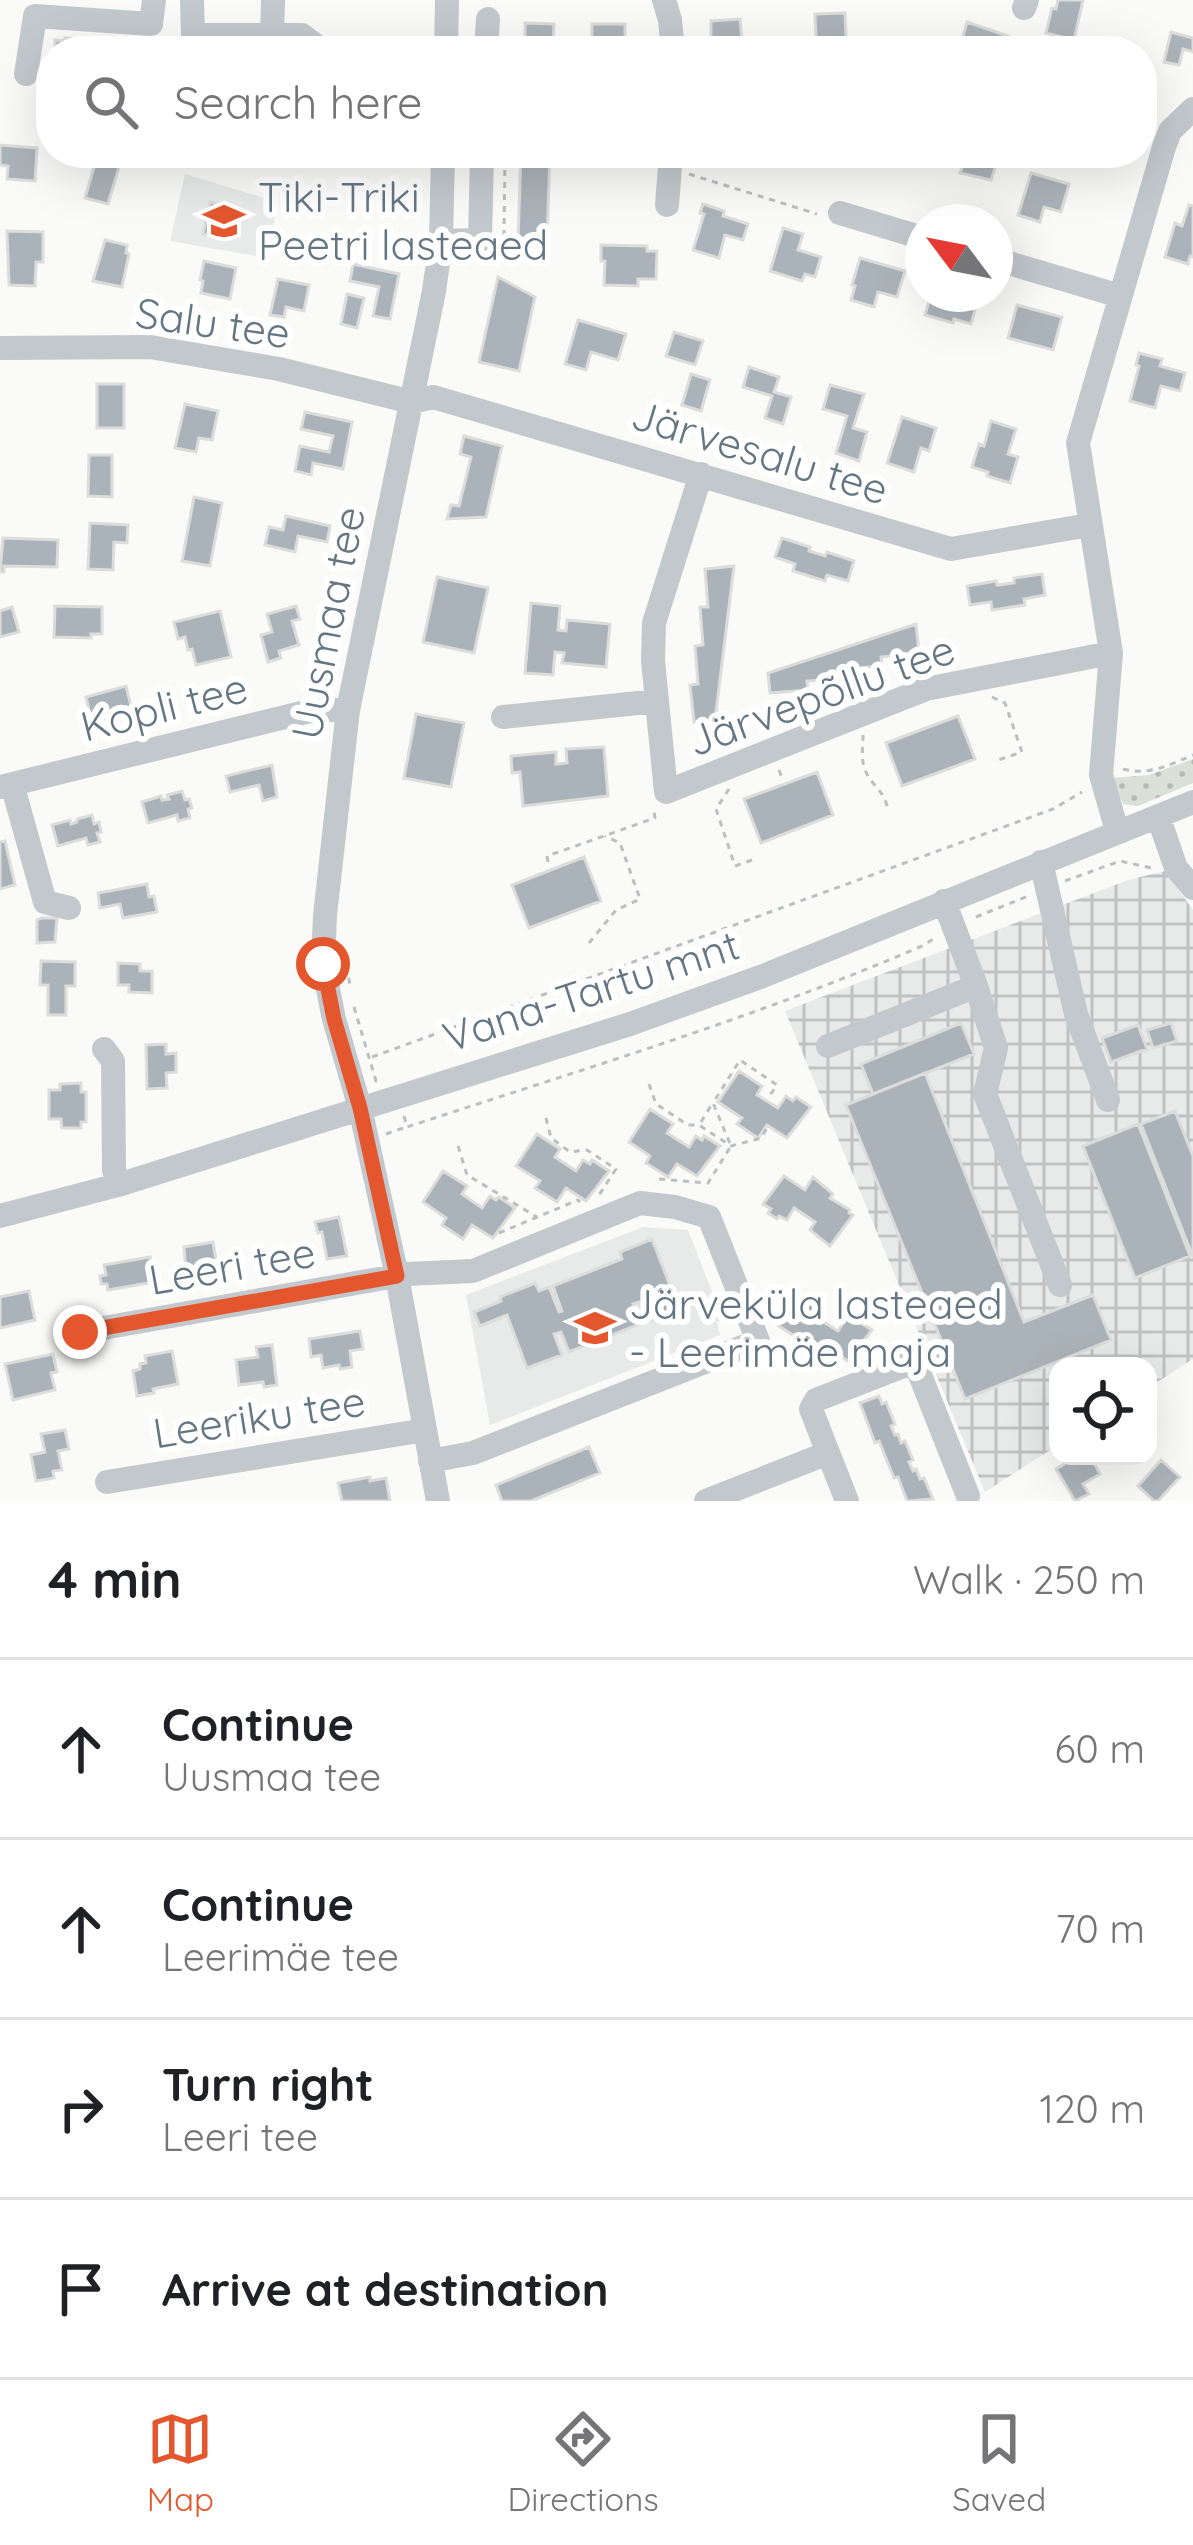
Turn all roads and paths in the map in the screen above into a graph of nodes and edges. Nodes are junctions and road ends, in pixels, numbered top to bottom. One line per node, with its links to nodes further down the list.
1 (154, 0): 12 (street)
2 (192, 0): 7 (street)
3 (273, 0): 7 (street)
4 (447, 0): 9 (street)
5 (664, 0): 11 (street)
6 (488, 19): 10 (street)
7 (272, 35): 8 (street)
8 (303, 36)
9 (446, 36)
10 (487, 36)
11 (672, 36)
12 (26, 74)
13 (1193, 109): 19 (street)
14 (443, 168): 25 (street, Uusmaa tee)
15 (482, 168): 25 (street)
16 (505, 168): 24 (path)
17 (669, 168): 21 (street)
18 (692, 168): 22 (path)
19 (1157, 168)
20 (1157, 168): 27 (street)
21 (667, 205)
22 (841, 213): 23 (street)
23 (905, 233)
24 (504, 236)
25 (441, 241): 29 (street, Uusmaa tee)
26 (1013, 265): 27 (street)
27 (1120, 296): 31 (street)
28 (0, 348): 29 (street, Salu tee)
29 (412, 402): 30 (street, Järvesalu tee); 35 (street, Uusmaa tee)
30 (701, 474): 31 (street, Järvesalu tee); 34 (street, Järvepõllu tee)
31 (1089, 525): 32 (street)
32 (1111, 653): 34 (street, Järvepõllu tee); 41 (street)
33 (980, 691): 39 (path)
34 (657, 701): 36 (street)
35 (348, 710): 44 (street, Kopli tee); 74 (street, Uusmaa tee)
36 (503, 717)
37 (861, 728): 47 (path)
38 (1193, 755): 41 (path)
39 (998, 760)
40 (776, 763): 43 (path)
41 (1101, 775): 49 (street); 67 (path)
42 (737, 777): 51 (path)
43 (783, 781)
44 (6, 785): 59 (street)
45 (654, 797): 50 (path)
46 (1193, 798): 48 (street, Vana-Tartu mnt)
47 (888, 811)
48 (1158, 816): 49 (street, Vana-Tartu mnt); 56 (street)
49 (1117, 831): 53 (street, Vana-Tartu mnt)
50 (605, 836): 52 (path); 62 (path)
51 (752, 860)
52 (548, 862)
53 (1040, 862): 58 (street, Vana-Tartu mnt); 71 (street)
54 (1163, 864): 55 (path)
55 (1055, 884)
56 (1193, 888)
57 (1038, 892): 60 (path)
58 (944, 901): 64 (street); 74 (street, Vana-Tartu mnt)
59 (69, 908)
60 (963, 922)
61 (947, 930): 73 (path)
62 (589, 943)
63 (345, 949): 67 (path)
64 (976, 986): 65 (street); 86 (street)
65 (828, 1046)
66 (104, 1049): 81 (street)
67 (370, 1057): 68 (path)
68 (386, 1078)
69 (649, 1084): 76 (path)
70 (769, 1098): 72 (path)
71 (1108, 1100)
72 (712, 1103): 76 (path); 79 (path)
73 (400, 1105)
74 (360, 1108): 81 (street, Vana-Tartu mnt); 85 (street, Uusmaa tee)
75 (546, 1118): 83 (path)
76 (699, 1125): 79 (path)
77 (767, 1128): 79 (path)
78 (458, 1146): 83 (path)
79 (731, 1146): 80 (path)
80 (658, 1179)
81 (118, 1185): 82 (street, Vana-Tartu mnt)
82 (0, 1216)
83 (537, 1217): 84 (path)
84 (499, 1233)
85 (397, 1276): 87 (street, Leeri tee); 88 (street, Uusmaa tee); 90 (street, Leeri tee)
86 (1060, 1285)
87 (80, 1332)
88 (424, 1430): 90 (street, Uusmaa tee); 91 (street, Leeriku tee)
89 (828, 1453): 92 (street); 94 (street); 95 (street)
90 (430, 1460): 93 (street, Uusmaa tee)
91 (107, 1482)
92 (968, 1496)
93 (438, 1501)
94 (706, 1501)
95 (847, 1501)

